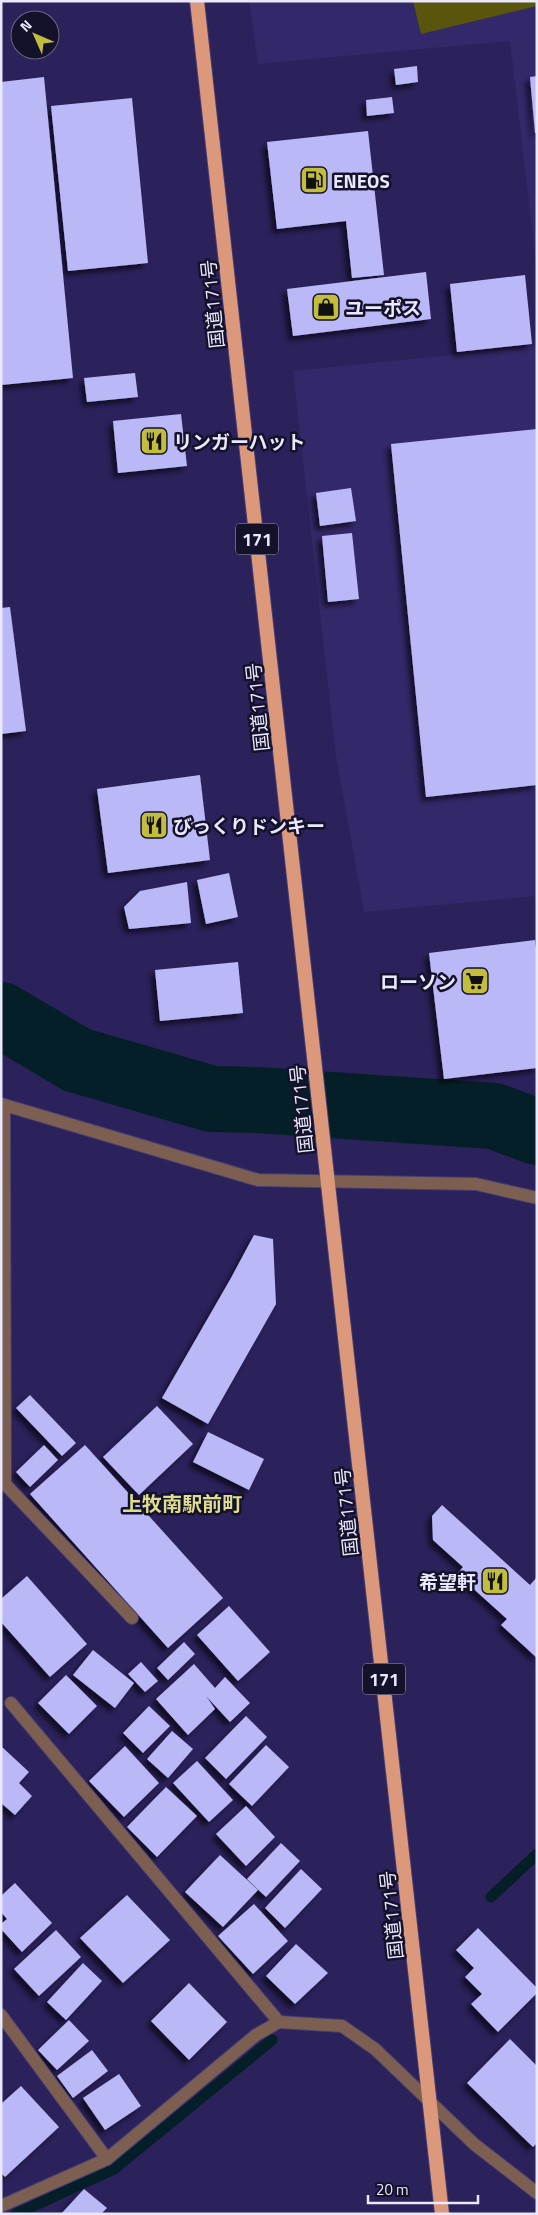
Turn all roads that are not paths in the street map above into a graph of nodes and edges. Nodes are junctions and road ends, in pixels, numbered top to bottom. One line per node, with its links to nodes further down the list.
1 (197, 1): 3 (highway, 国道171号 / 171)
2 (2, 1104): 3 (street); 5 (street)
3 (327, 1182): 4 (street); 9 (highway, 国道171号 / 171)
4 (537, 1198)
5 (132, 1618)
6 (11, 1703): 8 (street)
7 (1, 2015): 10 (street)
8 (281, 2022): 9 (street); 10 (street)
9 (432, 2104): 11 (street); 13 (highway, 国道171号 / 171)
10 (107, 2159): 12 (street)
11 (537, 2193)
12 (1, 2206)
13 (442, 2214)

